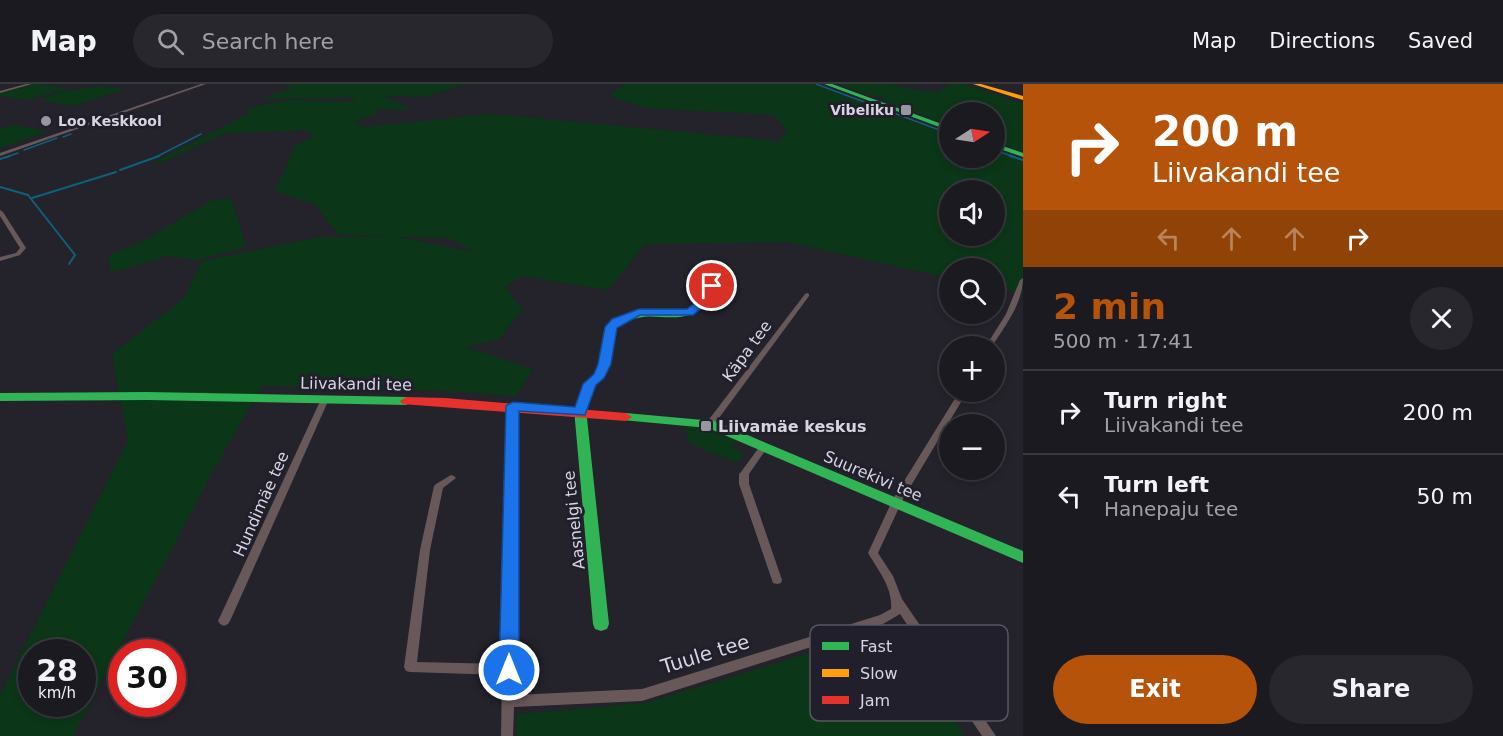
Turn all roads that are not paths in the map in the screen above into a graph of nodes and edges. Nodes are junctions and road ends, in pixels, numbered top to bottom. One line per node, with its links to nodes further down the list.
1 (30, 84): 6 (street)
2 (204, 84): 10 (street)
3 (827, 84): 8 (main road)
4 (976, 84): 7 (main road)
5 (986, 84): 7 (main road)
6 (0, 92)
7 (1023, 97)
8 (939, 125)
9 (1005, 149): 11 (main road)
10 (0, 155)
11 (1023, 155)
12 (0, 212): 13 (street)
13 (0, 259)
14 (710, 270): 22 (main road)
15 (1023, 280): 17 (street)
16 (807, 295): 23 (street, Käpa tee)
17 (995, 336)
18 (0, 397): 19 (main road, Liivakandi tee)
19 (325, 399): 21 (main road, Liivakandi tee); 30 (street, Hundimäe tee)
20 (957, 402): 26 (street)
21 (513, 406): 22 (main road, Liivakandi tee); 35 (street)
22 (580, 412): 23 (main road, Liivakandi tee); 31 (main road, Aasnelgi tee)
23 (710, 424): 24 (main road, Suurekivi tee)
24 (763, 447): 26 (main road, Suurekivi tee); 28 (street)
25 (451, 478): 35 (street)
26 (897, 503): 27 (main road, Suurekivi tee); 29 (street)
27 (1023, 557)
28 (777, 580)
29 (897, 601): 32 (street, Tuule tee); 33 (street)
30 (224, 621)
31 (601, 624)
32 (864, 625)
33 (914, 625)
34 (810, 642): 36 (street, Tuule tee)
35 (509, 670): 36 (street)
36 (508, 701): 38 (street)
37 (980, 721): 39 (street)
38 (507, 736)
39 (990, 736)

